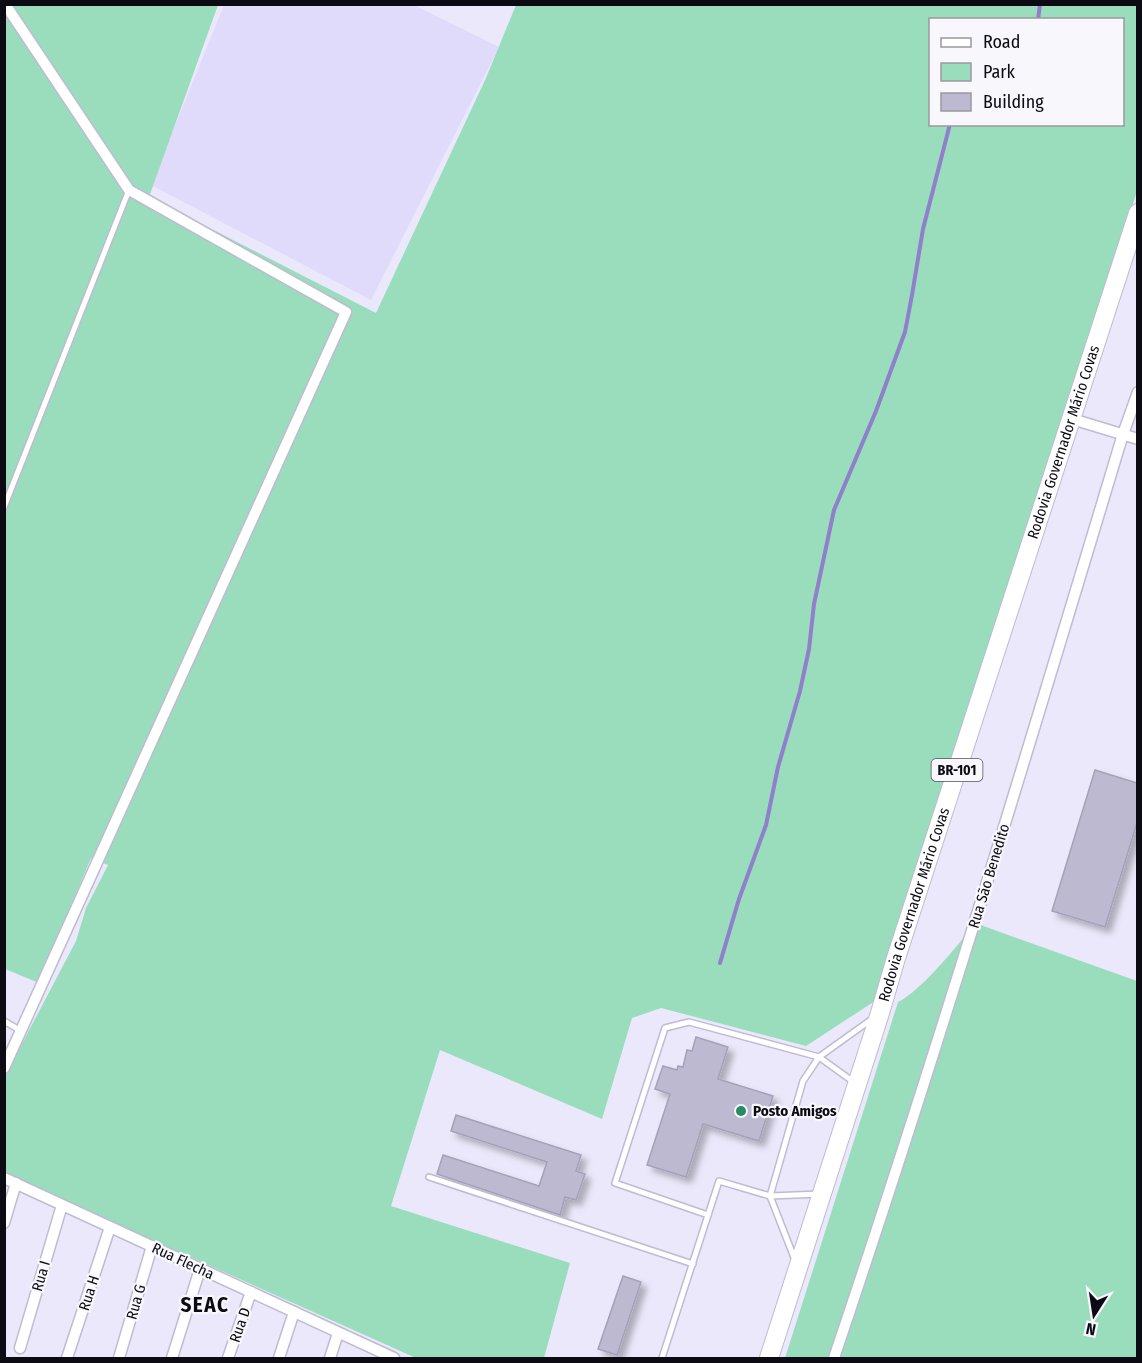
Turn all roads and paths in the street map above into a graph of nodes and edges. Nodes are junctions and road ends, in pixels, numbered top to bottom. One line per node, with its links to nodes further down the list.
1 (5, 4): 2 (street)
2 (129, 190): 8 (lane); 11 (street)
3 (1137, 213): 5 (highway, Rodovia Governador Mário Covas / BR-101)
4 (1137, 392): 6 (street, Rua São Benedito)
5 (1072, 419): 6 (street); 9 (highway, Rodovia Governador Mário Covas / BR-101)
6 (1123, 434): 7 (street); 41 (street, Rua São Benedito)
7 (1137, 439)
8 (4, 507)
9 (880, 1013): 12 (lane); 14 (highway, Rodovia Governador Mário Covas / BR-101)
10 (4, 1021): 11 (lane)
11 (21, 1031): 13 (street)
12 (819, 1057): 14 (lane); 19 (lane); 21 (lane)
13 (4, 1068)
14 (856, 1084): 18 (highway, Rodovia Governador Mário Covas / BR-101)
15 (4, 1178): 17 (street, Rua Flecha)
16 (429, 1178): 25 (lane)
17 (16, 1183): 20 (street, Rua Flecha); 22 (street)
18 (821, 1194): 19 (lane); 26 (highway, Rodovia Governador Mário Covas / BR-101)
19 (770, 1196): 21 (lane); 26 (lane)
20 (62, 1205): 23 (street, Rua Flecha); 31 (street, Rua I)
21 (708, 1215): 25 (lane)
22 (4, 1223)
23 (110, 1227): 24 (street, Rua Flecha); 32 (street, Rua H)
24 (152, 1246): 27 (street, Rua Flecha); 34 (street, Rua G)
25 (693, 1264): 39 (lane)
26 (798, 1268): 40 (highway, Rodovia Governador Mário Covas / BR-101)
27 (201, 1269): 28 (street, Rua Flecha); 35 (street)
28 (251, 1292): 29 (street, Rua Flecha); 36 (street, Rua D)
29 (294, 1312): 30 (street, Rua Flecha); 37 (street)
30 (338, 1332): 33 (street, Rua Flecha); 38 (street)
31 (21, 1348)
32 (67, 1358)
33 (389, 1358)
34 (119, 1359)
35 (172, 1359)
36 (228, 1359)
37 (279, 1359)
38 (330, 1359)
39 (662, 1359)
40 (769, 1359)
41 (834, 1359)

